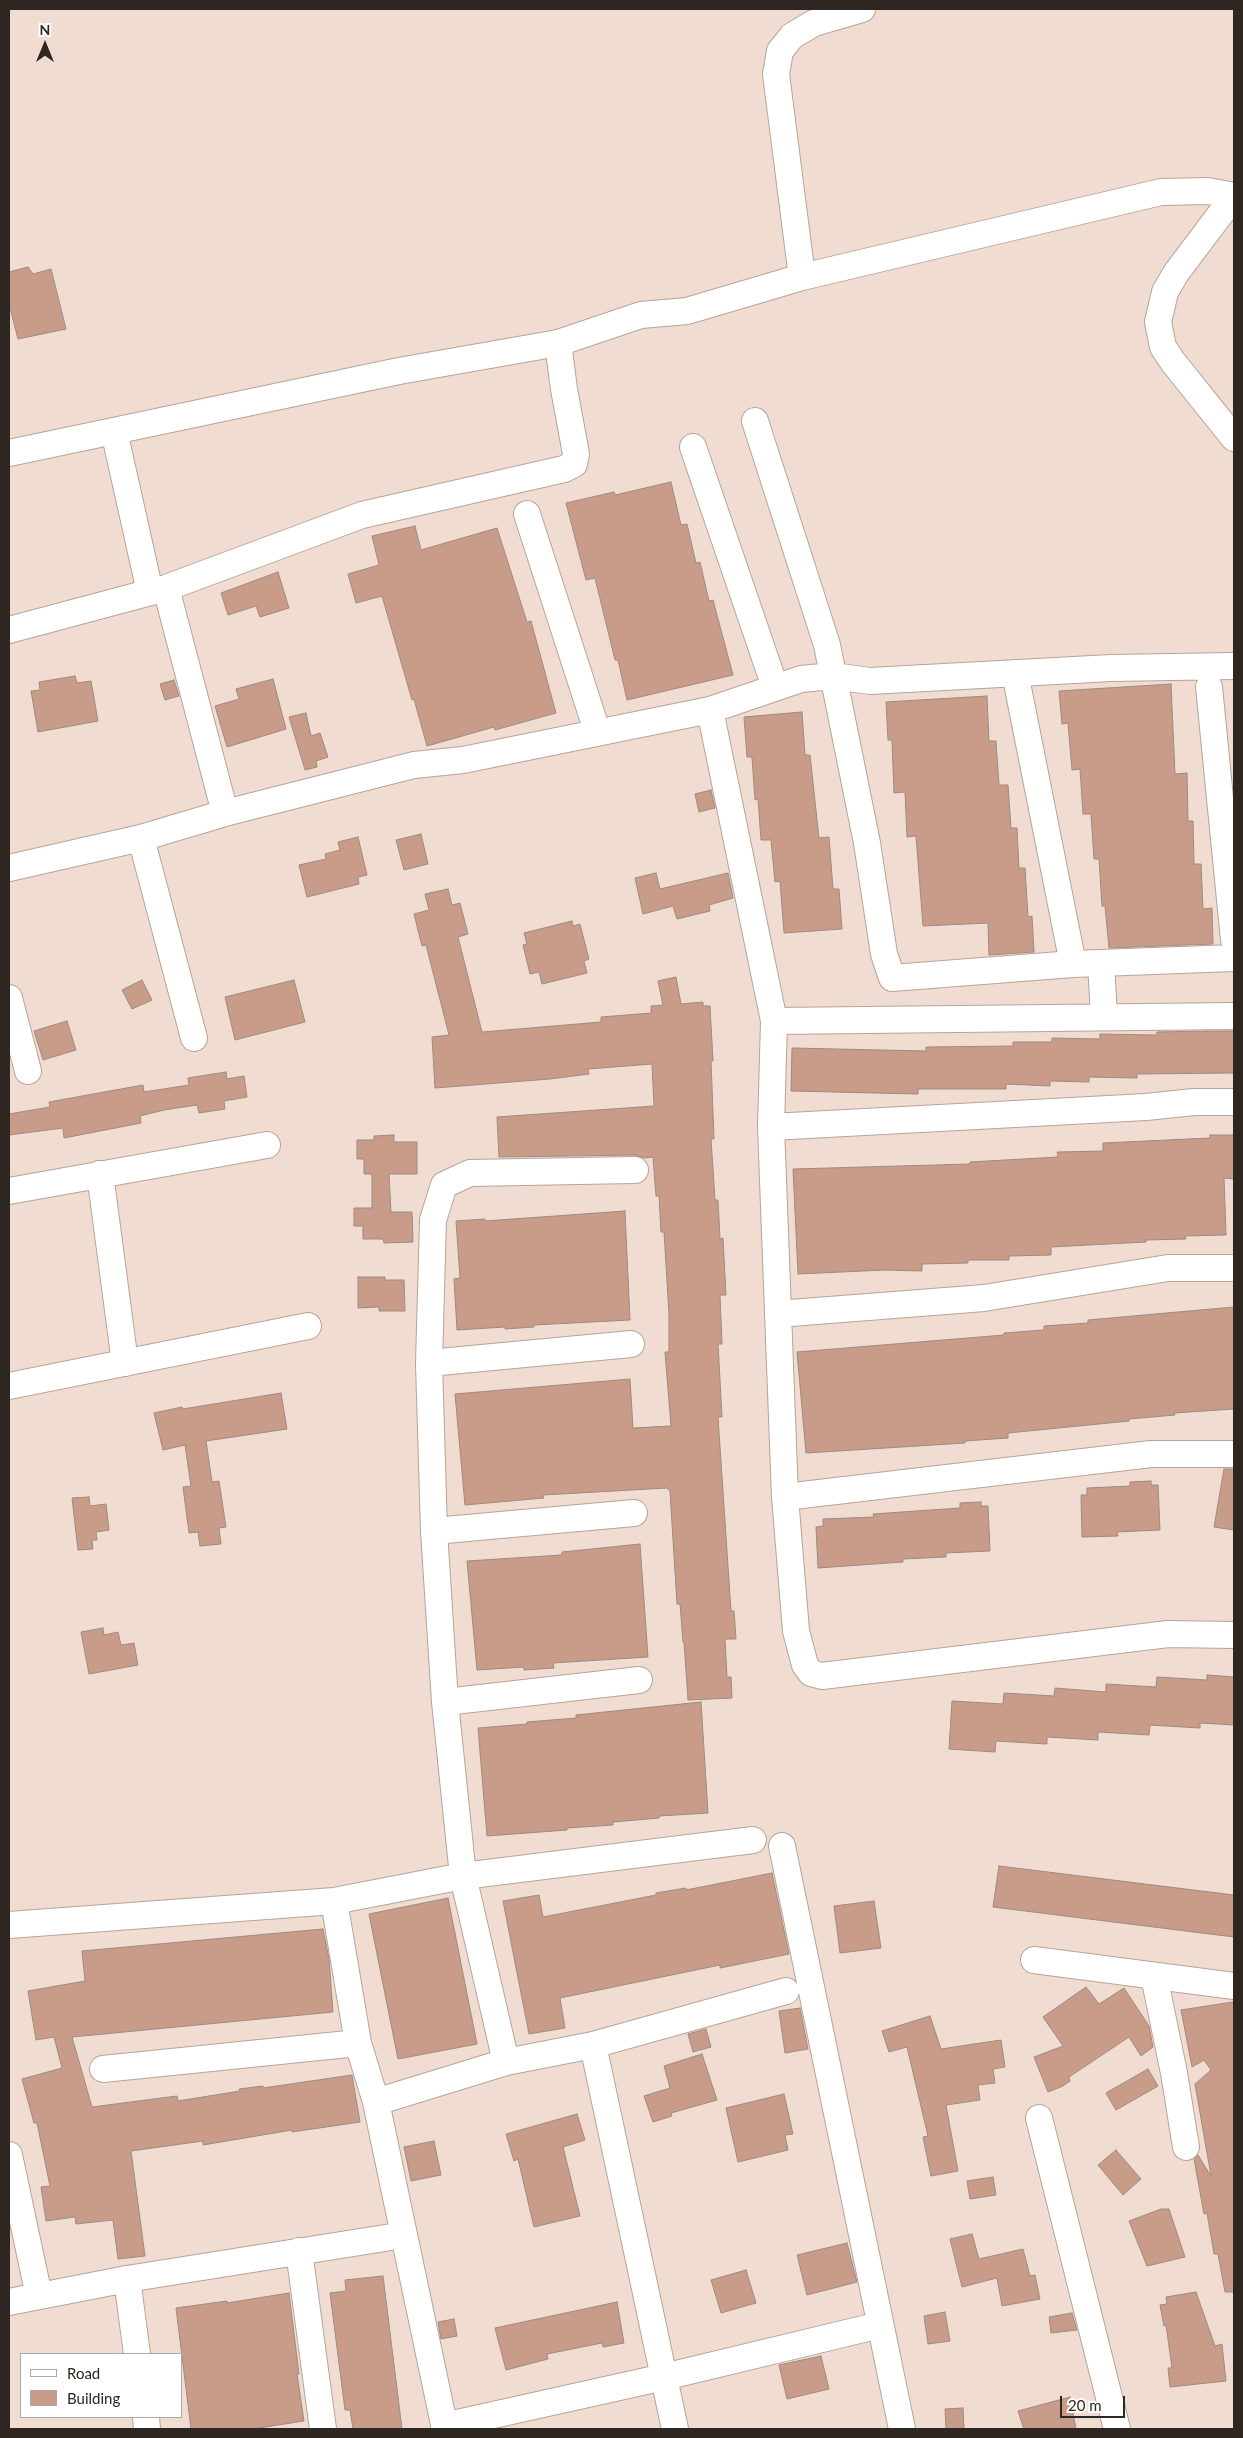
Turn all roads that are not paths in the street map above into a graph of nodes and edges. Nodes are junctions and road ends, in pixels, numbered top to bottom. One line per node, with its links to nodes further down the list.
1 (862, 9): 3 (street)
2 (1234, 196): 3 (street); 7 (street)
3 (802, 277): 4 (street)
4 (558, 342): 6 (street); 11 (street)
5 (755, 421): 15 (street)
6 (114, 431): 9 (street); 11 (street)
7 (1234, 438)
8 (693, 447): 16 (street)
9 (9, 453)
10 (527, 514): 19 (street)
11 (158, 590): 12 (street); 20 (street)
12 (9, 630)
13 (1234, 666): 14 (street)
14 (1015, 673): 15 (street); 26 (street)
15 (833, 676): 16 (street); 26 (street)
16 (775, 687): 18 (street)
17 (1209, 687): 23 (street)
18 (710, 710): 19 (street); 30 (street)
19 (597, 731): 20 (street)
20 (225, 813): 21 (street)
21 (141, 838): 22 (street); 31 (street)
22 (9, 868)
23 (1234, 940)
24 (1234, 958): 25 (street)
25 (1101, 963): 26 (street); 29 (street)
26 (1073, 964)
27 (9, 998): 32 (street)
28 (1234, 1016): 29 (street)
29 (1104, 1017): 30 (street)
30 (774, 1021): 34 (street)
31 (194, 1038)
32 (28, 1071)
33 (1234, 1102): 34 (street)
34 (771, 1127): 40 (street)
35 (267, 1145): 37 (street)
36 (635, 1170): 44 (street)
37 (100, 1174): 38 (street); 43 (street)
38 (9, 1191)
39 (1234, 1268): 40 (street)
40 (778, 1314): 47 (street)
41 (308, 1326): 43 (street)
42 (631, 1344): 44 (street)
43 (126, 1363): 45 (street)
44 (429, 1363): 49 (street)
45 (9, 1386)
46 (1234, 1454): 47 (street)
47 (786, 1497): 50 (street)
48 (634, 1513): 49 (street)
49 (434, 1530): 52 (street)
50 (1234, 1636)
51 (639, 1680): 52 (street)
52 (445, 1702): 55 (street)
53 (753, 1840): 55 (street)
54 (782, 1846): 75 (street)
55 (463, 1876): 56 (street); 64 (street)
56 (334, 1901): 57 (street); 62 (street)
57 (9, 1925)
58 (1034, 1960): 59 (street)
59 (1154, 1976): 60 (street); 68 (street)
60 (1234, 1986)
61 (786, 1991): 63 (street)
62 (358, 2043): 65 (street); 66 (street)
63 (593, 2045): 64 (street); 77 (street)
64 (506, 2062): 66 (street)
65 (103, 2069)
66 (376, 2102): 70 (street)
67 (1039, 2118): 82 (street)
68 (1186, 2147)
69 (9, 2155): 73 (street)
70 (404, 2235): 71 (street); 78 (street)
71 (299, 2251): 72 (street); 79 (street)
72 (126, 2279): 73 (street); 76 (street)
73 (39, 2296): 74 (street)
74 (9, 2302)
75 (880, 2324): 77 (street); 81 (street)
76 (137, 2353)
77 (664, 2377): 78 (street); 80 (street)
78 (444, 2427)
79 (323, 2429)
80 (675, 2429)
81 (902, 2429)
82 (1117, 2429)

